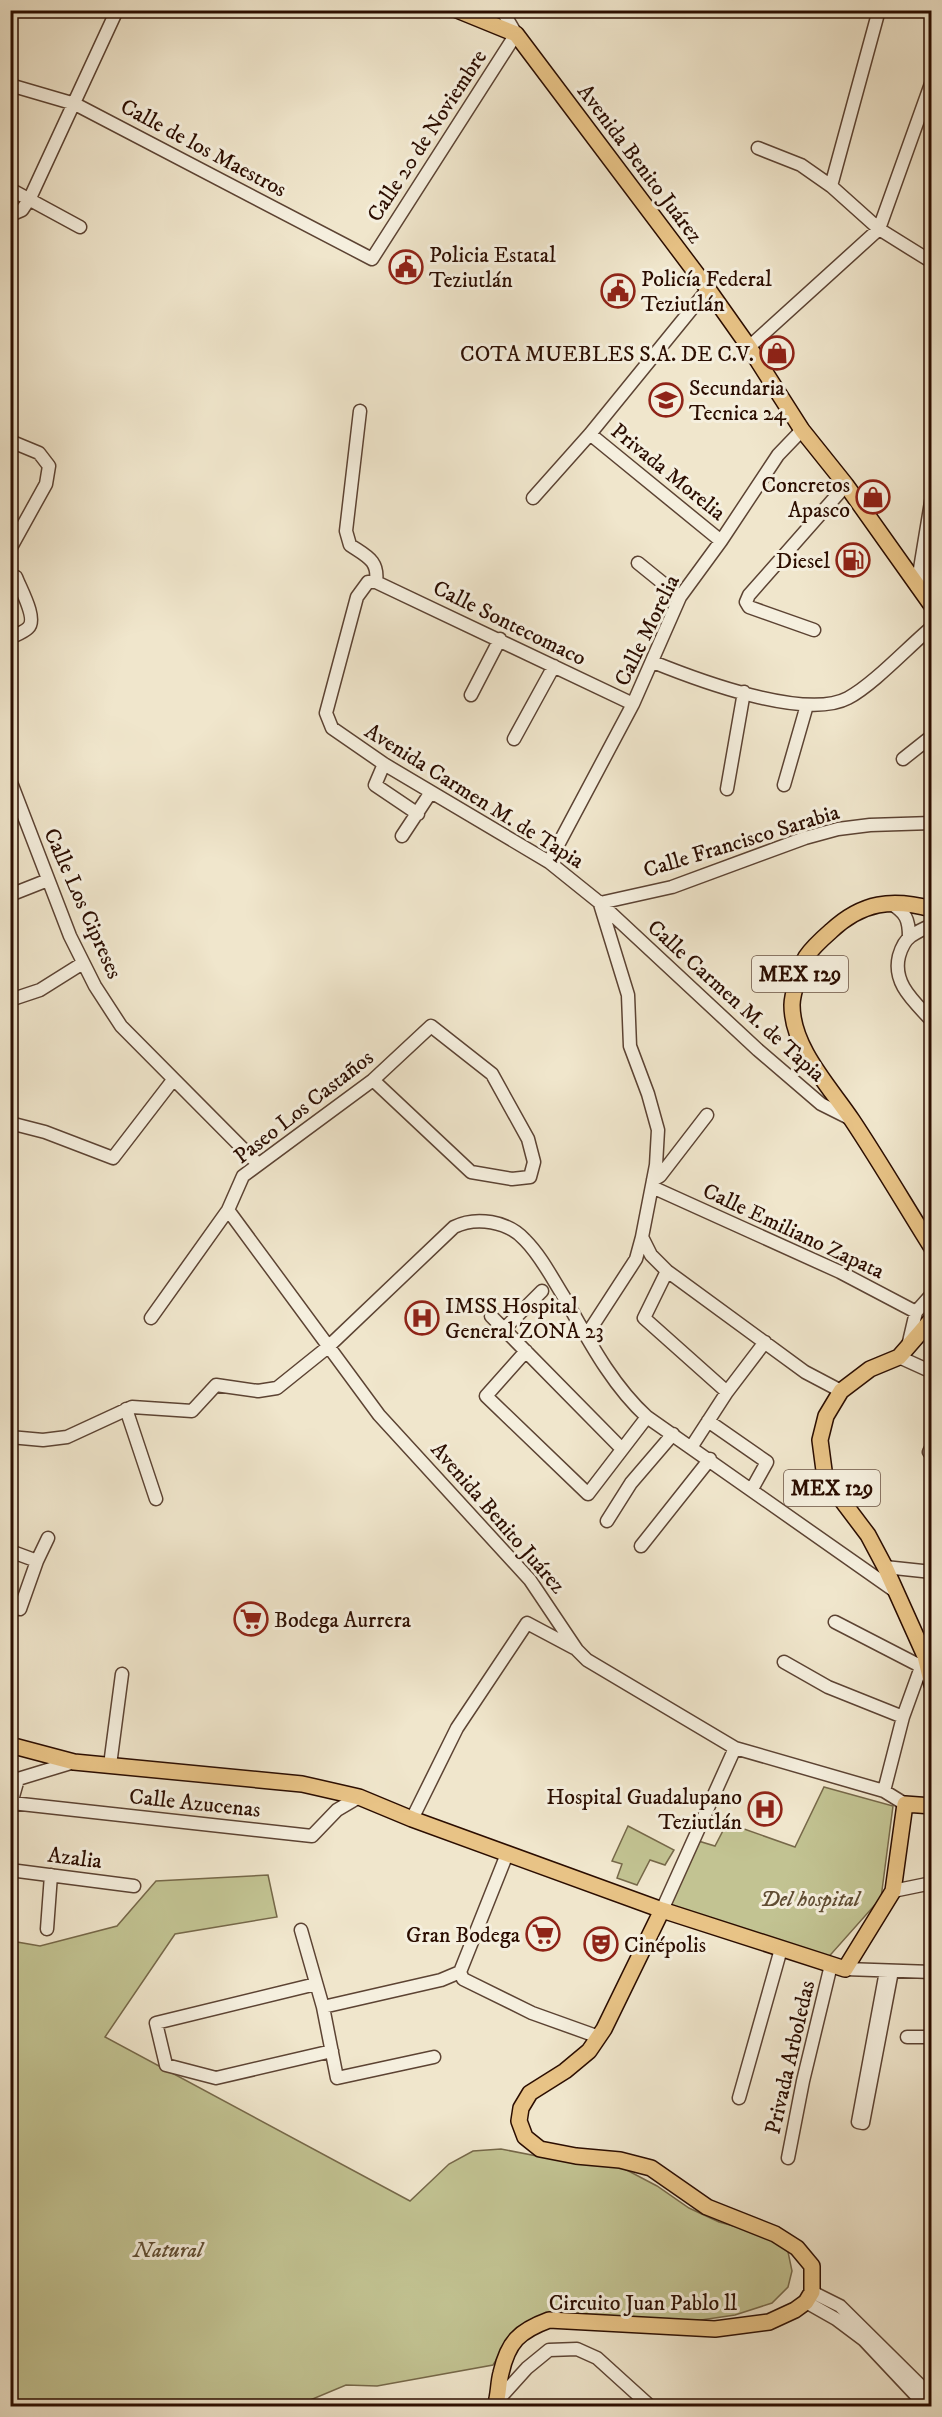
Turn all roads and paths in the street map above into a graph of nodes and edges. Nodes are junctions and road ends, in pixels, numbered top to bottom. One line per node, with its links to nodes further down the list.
1 (117, 10): 8 (street)
2 (458, 10): 5 (main road)
3 (502, 10): 5 (street)
4 (879, 10): 10 (street)
5 (516, 34): 16 (street, Calle 20 de Noviembre); 18 (main road, Avenida Benito Juárez)
6 (932, 81): 15 (street)
7 (10, 85): 8 (street, Calle de los Maestros)
8 (75, 104): 12 (street); 16 (street, Calle de los Maestros)
9 (758, 148): 10 (street)
10 (831, 186): 15 (street)
11 (10, 189): 12 (street)
12 (30, 198): 13 (street); 14 (street)
13 (10, 210)
14 (80, 226)
15 (879, 229): 17 (street); 19 (street)
16 (372, 260)
17 (932, 262)
18 (708, 289): 19 (main road, Avenida Benito Juárez); 22 (street)
19 (749, 347): 21 (main road, Avenida Benito Juárez)
20 (360, 411): 31 (street)
21 (802, 430): 24 (main road, Avenida Benito Juárez); 27 (street, Calle Morelia)
22 (590, 434): 26 (street); 27 (street, Privada Morelia)
23 (10, 441): 28 (street)
24 (846, 485): 32 (main road, Avenida Benito Juárez); 36 (street)
25 (932, 496): 32 (street)
26 (533, 498)
27 (721, 541): 33 (street, Calle Morelia)
28 (10, 549)
29 (638, 562): 33 (street)
30 (16, 577): 37 (street)
31 (372, 582): 38 (street, Calle Sontecomaco); 48 (street, Avenida Carmen M. de Tapia)
32 (917, 587): 34 (main road, Avenida Benito Juárez)
33 (680, 597): 39 (street, Calle Morelia)
34 (932, 606)
35 (932, 627): 44 (street)
36 (814, 630)
37 (10, 638)
38 (500, 639): 40 (street, Calle Sontecomaco); 42 (street)
39 (653, 662): 41 (street); 43 (street, Calle Morelia)
40 (554, 666): 43 (street, Calle Sontecomaco); 46 (street)
41 (744, 692): 44 (street); 51 (street)
42 (471, 695)
43 (633, 704): 56 (street, Calle Morelia)
44 (807, 705): 49 (street)
45 (932, 736): 47 (street)
46 (514, 739)
47 (903, 759)
48 (384, 764): 52 (street, Avenida Carmen M. de Tapia); 53 (street)
49 (784, 785)
50 (12, 789): 57 (street, Calle Los Cipreses)
51 (727, 789)
52 (431, 792): 53 (street); 56 (street, Avenida Carmen M. de Tapia)
53 (418, 814): 55 (street)
54 (932, 823): 60 (street, Calle Francisco Sarabia)
55 (402, 836)
56 (549, 862): 60 (street, Avenida Carmen M. de Tapia)
57 (48, 880): 58 (street); 64 (street, Calle Los Cipreses)
58 (10, 895)
59 (889, 902): 61 (main road, MEX 129); 63 (street); 70 (main road, MEX 129)
60 (600, 903): 70 (street, Calle Carmen M. de Tapia); 73 (street)
61 (932, 909)
62 (932, 925): 63 (street)
63 (909, 937): 66 (street)
64 (83, 963): 65 (street); 67 (street, Calle Los Cipreses)
65 (10, 1000)
66 (932, 1021)
67 (173, 1080): 71 (street); 72 (street, Calle Los Cipreses)
68 (373, 1080): 68 (street, Paseo Los Castaños); 72 (street, Paseo Los Castaños)
69 (707, 1115): 73 (street)
70 (852, 1119): 76 (main road, MEX 129)
71 (10, 1123)
72 (258, 1164): 74 (street, Paseo Los Castaños)
73 (653, 1184): 75 (street); 80 (street, Calle Emiliano Zapata)
74 (228, 1210): 82 (street, Paseo Los Castaños); 87 (street, Avenida Benito Juárez)
75 (642, 1237): 77 (street); 85 (street)
76 (932, 1248)
77 (667, 1271): 86 (street); 92 (street)
78 (542, 1291): 84 (street)
79 (932, 1294): 80 (street)
80 (916, 1312): 89 (street)
81 (490, 1316): 84 (street)
82 (151, 1318)
83 (932, 1319): 89 (main road, MEX 129)
84 (504, 1329): 88 (street)
85 (586, 1336): 87 (street); 94 (street)
86 (765, 1342): 91 (street); 92 (street)
87 (328, 1347): 93 (street); 113 (street, Avenida Benito Juárez)
88 (525, 1351): 99 (street); 99 (street)
89 (903, 1352): 90 (street); 91 (main road, MEX 129)
90 (932, 1372)
91 (841, 1391): 108 (main road, MEX 129)
92 (727, 1392): 95 (street)
93 (126, 1409): 97 (street); 102 (street)
94 (647, 1417): 96 (street); 99 (street)
95 (708, 1421): 98 (street); 101 (street)
96 (673, 1434): 98 (street); 103 (street)
97 (10, 1437)
98 (692, 1446): 100 (street)
99 (622, 1449)
100 (710, 1459): 101 (street); 105 (street)
101 (752, 1489): 110 (street)
102 (156, 1498)
103 (607, 1521)
104 (48, 1538): 107 (street)
105 (641, 1546)
106 (10, 1551): 107 (street)
107 (37, 1561): 111 (street)
108 (885, 1567): 109 (street); 110 (main road, MEX 129)
109 (932, 1572)
110 (899, 1593): 115 (main road, MEX 129)
111 (10, 1605)
112 (835, 1622): 115 (street)
113 (577, 1650): 119 (street, Avenida Benito Juárez); 127 (street)
114 (784, 1662): 117 (street)
115 (928, 1667): 117 (street)
116 (122, 1674): 121 (street)
117 (903, 1717): 122 (street)
118 (10, 1745): 120 (main road)
119 (735, 1748): 122 (street, Avenida Benito Juárez); 134 (street)
120 (74, 1762): 121 (main road); 125 (street)
121 (110, 1765): 123 (main road)
122 (884, 1791): 124 (street, Avenida Benito Juárez)
123 (359, 1797): 125 (street, Calle Azucenas); 127 (main road)
124 (905, 1804): 126 (main road); 133 (main road)
125 (11, 1805)
126 (932, 1806)
127 (412, 1819): 128 (main road)
128 (507, 1854): 134 (main road); 141 (street)
129 (10, 1870): 130 (street, Azalia)
130 (51, 1875): 132 (street, Azalia); 135 (street)
131 (932, 1882): 133 (street)
132 (134, 1886)
133 (890, 1896): 138 (main road)
134 (662, 1910): 137 (main road); 144 (main road)
135 (47, 1929)
136 (301, 1930): 142 (street)
137 (781, 1949): 138 (main road); 149 (street)
138 (838, 1967): 139 (street); 150 (street, Privada Arboledas)
139 (889, 1971): 139 (street); 140 (street)
140 (932, 1971)
141 (460, 1972): 143 (street); 144 (street)
142 (316, 1984): 143 (street); 147 (street)
143 (323, 2007): 147 (street)
144 (599, 2037): 151 (main road)
145 (907, 2037): 146 (street)
146 (932, 2037)
147 (332, 2051): 148 (street)
148 (434, 2056)
149 (739, 2098)
150 (788, 2158)
151 (809, 2297): 152 (street); 153 (main road, Circuito Juan Pablo ll); 155 (street)
152 (932, 2397)
153 (496, 2403): 154 (street)
154 (650, 2406)
155 (926, 2406)

